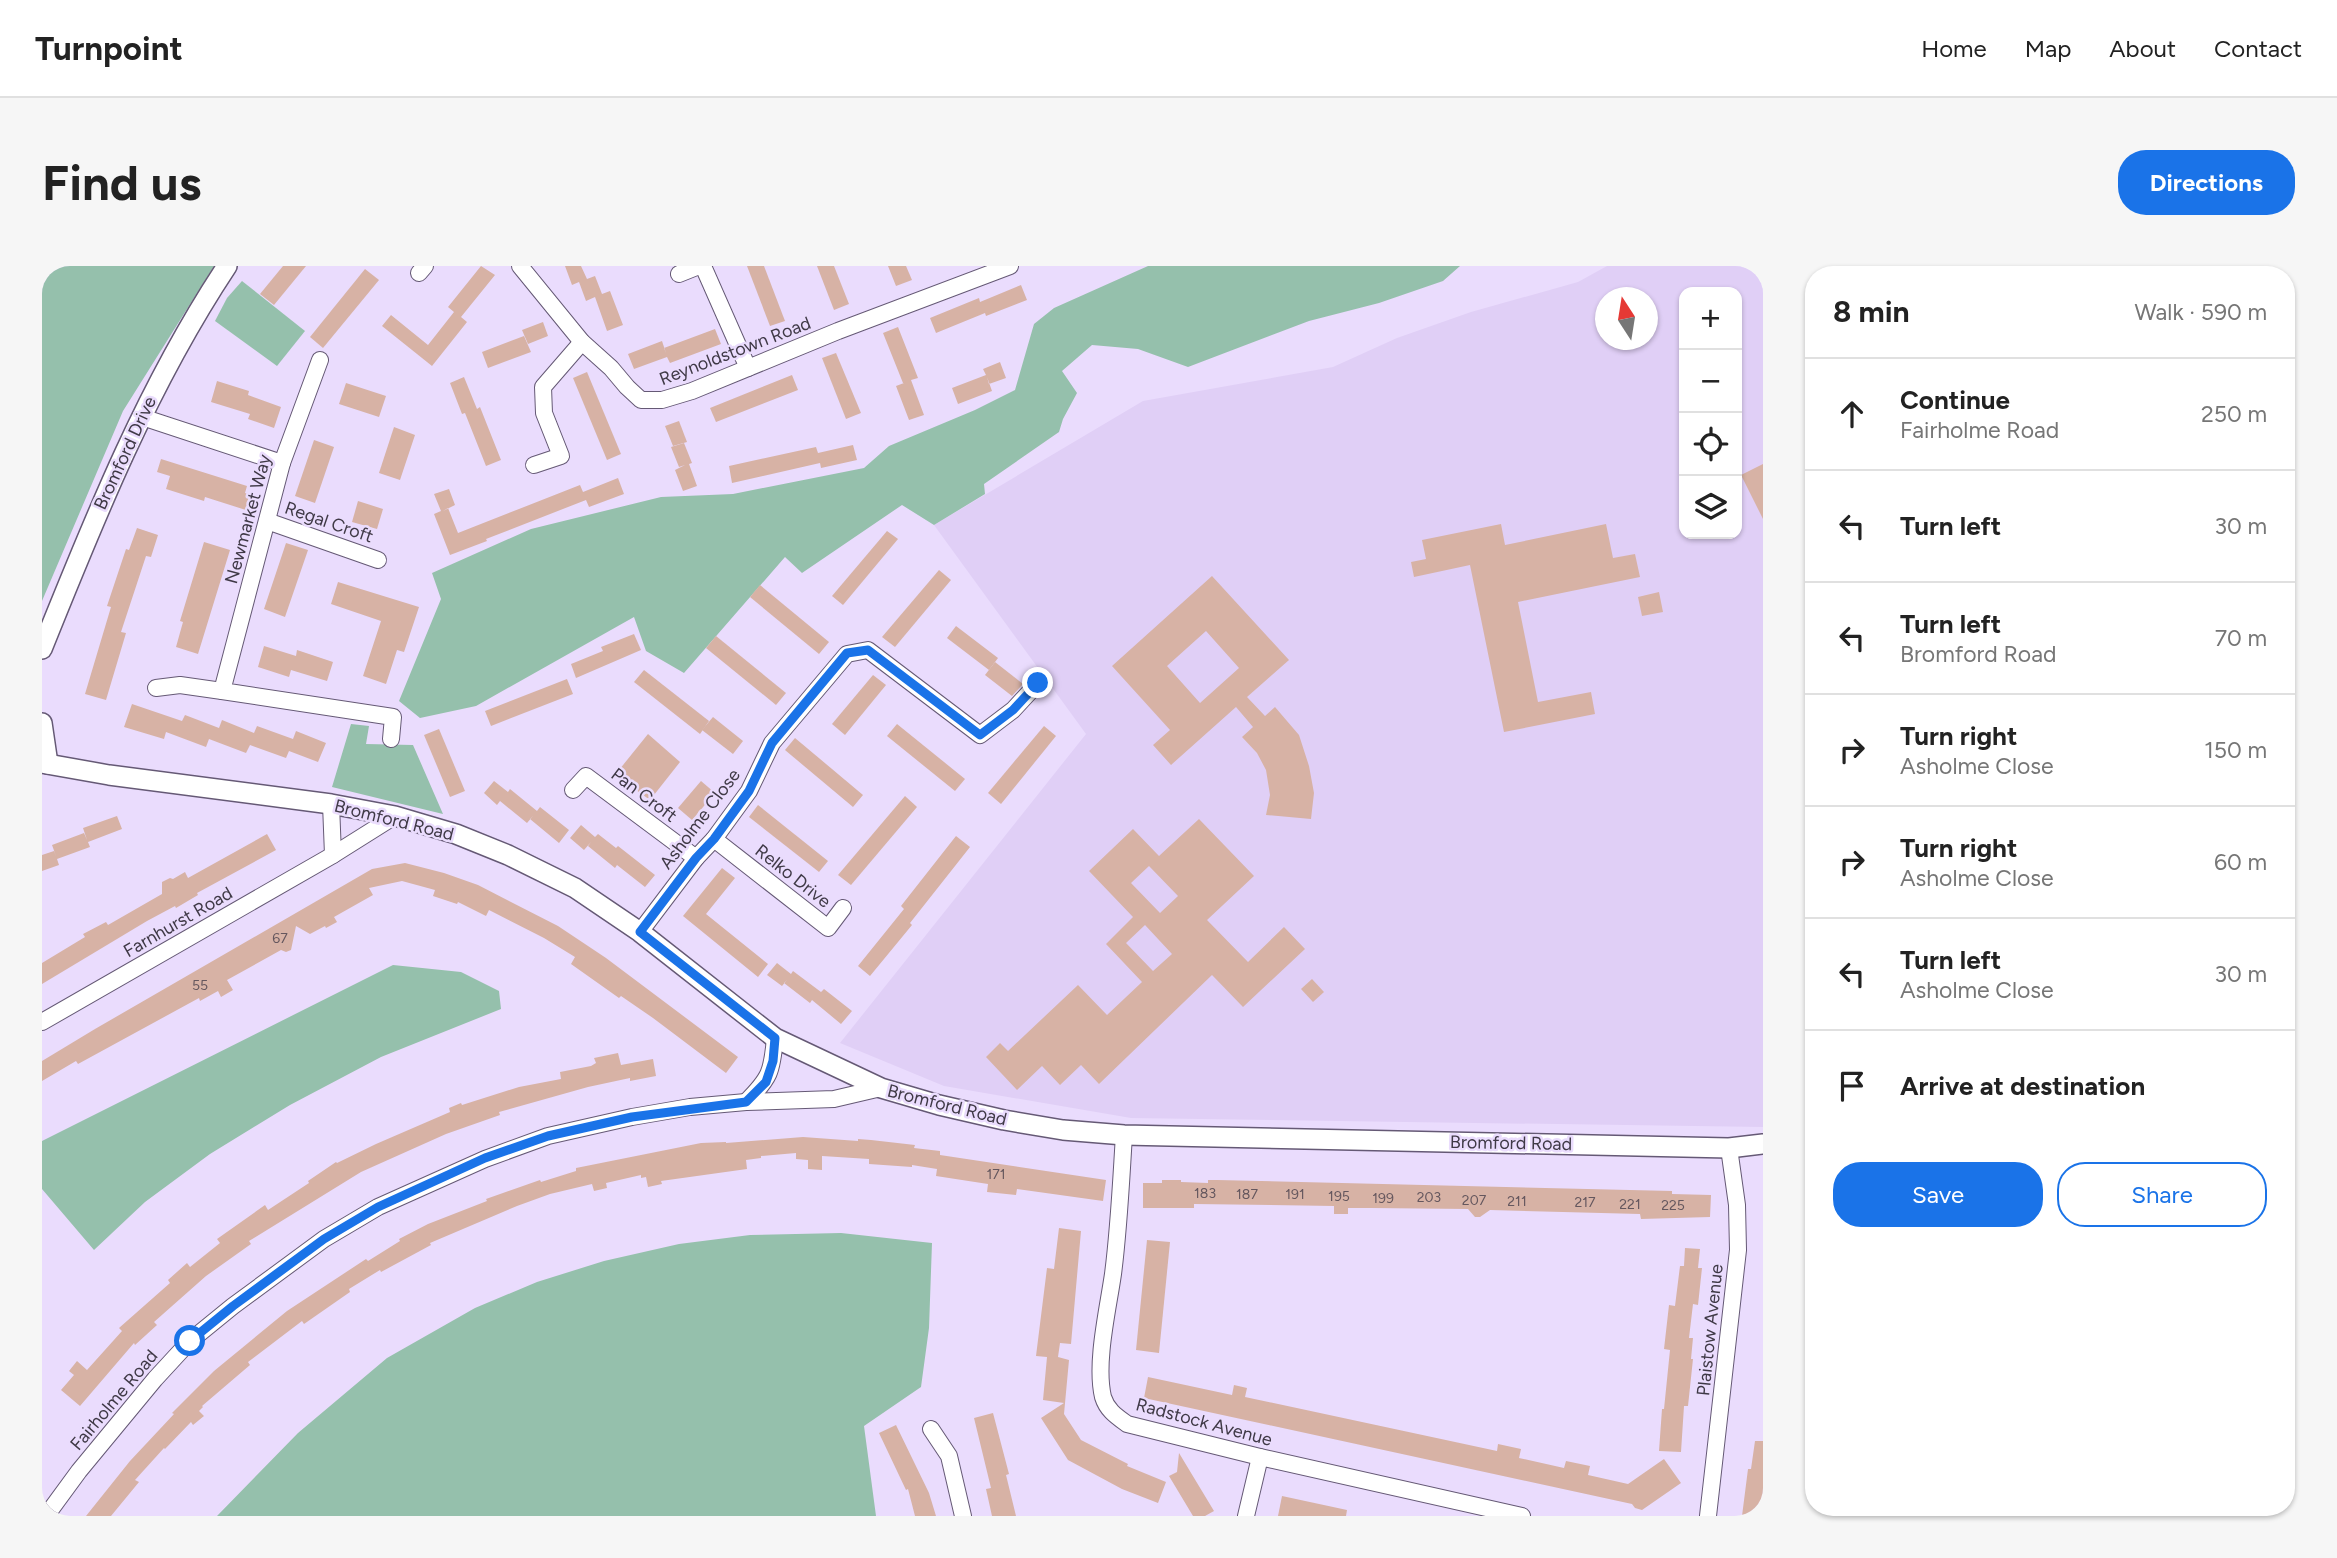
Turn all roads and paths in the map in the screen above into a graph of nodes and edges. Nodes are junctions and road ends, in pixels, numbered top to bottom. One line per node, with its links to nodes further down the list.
1 (227, 266): 9 (street, Bromford Drive)
2 (520, 266): 6 (street, Reynoldstown Road)
3 (701, 266): 5 (street); 8 (street)
4 (1010, 266): 8 (street, Reynoldstown Road)
5 (679, 274)
6 (582, 342): 8 (street, Reynoldstown Road); 11 (street)
7 (320, 360): 10 (street, Newmarket Way)
8 (748, 368)
9 (142, 417): 10 (street); 14 (street, Bromford Drive)
10 (282, 463): 12 (street, Newmarket Way)
11 (534, 465)
12 (267, 521): 13 (street, Regal Croft); 17 (street, Newmarket Way)
13 (378, 559)
14 (42, 649)
15 (1038, 683): 24 (street, Asholme Close)
16 (156, 688): 17 (street)
17 (222, 691): 19 (street)
18 (42, 723): 20 (street)
19 (391, 739)
20 (45, 764): 22 (street, Bromford Road)
21 (573, 790): 26 (street, Pan Croft)
22 (331, 804): 23 (street, Bromford Road); 25 (street)
23 (395, 816): 25 (street, Farnhurst Road); 28 (street, Bromford Road)
24 (714, 839): 26 (street, Asholme Close); 27 (street, Relko Drive)
25 (333, 855): 29 (street, Farnhurst Road)
26 (696, 858): 28 (street, Asholme Close)
27 (843, 908)
28 (640, 932): 30 (street, Bromford Road)
29 (42, 1022)
30 (775, 1038): 31 (street, Bromford Road); 32 (street)
31 (881, 1088): 32 (street, Fairholme Road); 33 (street, Bromford Road)
32 (746, 1102): 38 (street, Fairholme Road)
33 (1124, 1135): 35 (street, Bromford Road); 37 (street, Radstock Avenue)
34 (1763, 1144): 35 (street, Bromford Road)
35 (1729, 1148): 42 (street, Plaistow Avenue)
36 (931, 1429): 39 (street)
37 (1260, 1457): 40 (street); 41 (street, Radstock Avenue)
38 (46, 1516)
39 (963, 1516)
40 (1246, 1516)
41 (1522, 1516)
42 (1708, 1516)

